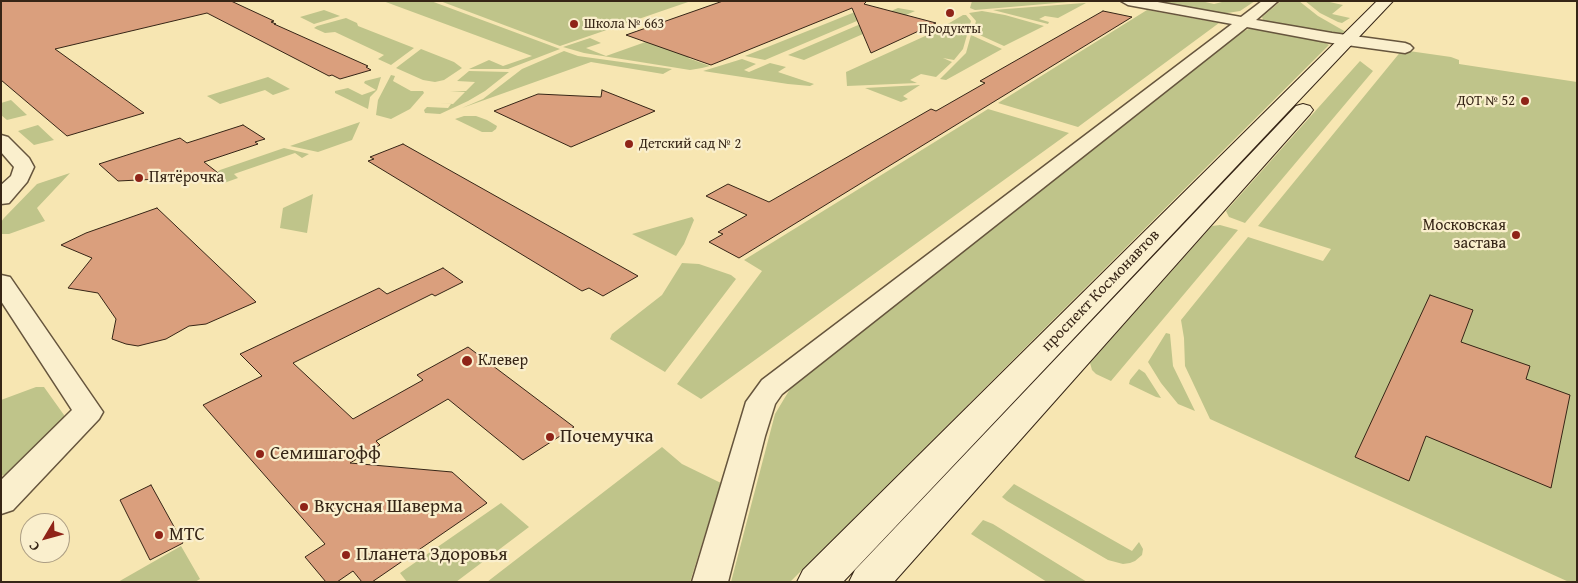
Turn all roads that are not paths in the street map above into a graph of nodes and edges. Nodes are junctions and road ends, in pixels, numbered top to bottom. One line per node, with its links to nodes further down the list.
1 (1128, 1): 5 (street)
2 (1271, 1): 5 (street)
3 (1386, 1): 6 (street, проспект Космонавтов)
4 (1403, 1): 6 (street, проспект Космонавтов)
5 (1245, 22): 6 (street); 12 (street)
6 (1356, 42): 7 (street); 13 (street, проспект Космонавтов); 14 (street, проспект Космонавтов)
7 (1405, 48)
8 (1, 141): 9 (street)
9 (1, 198)
10 (1, 282): 11 (street)
11 (1, 500)
12 (710, 582)
13 (817, 582)
14 (869, 582)

